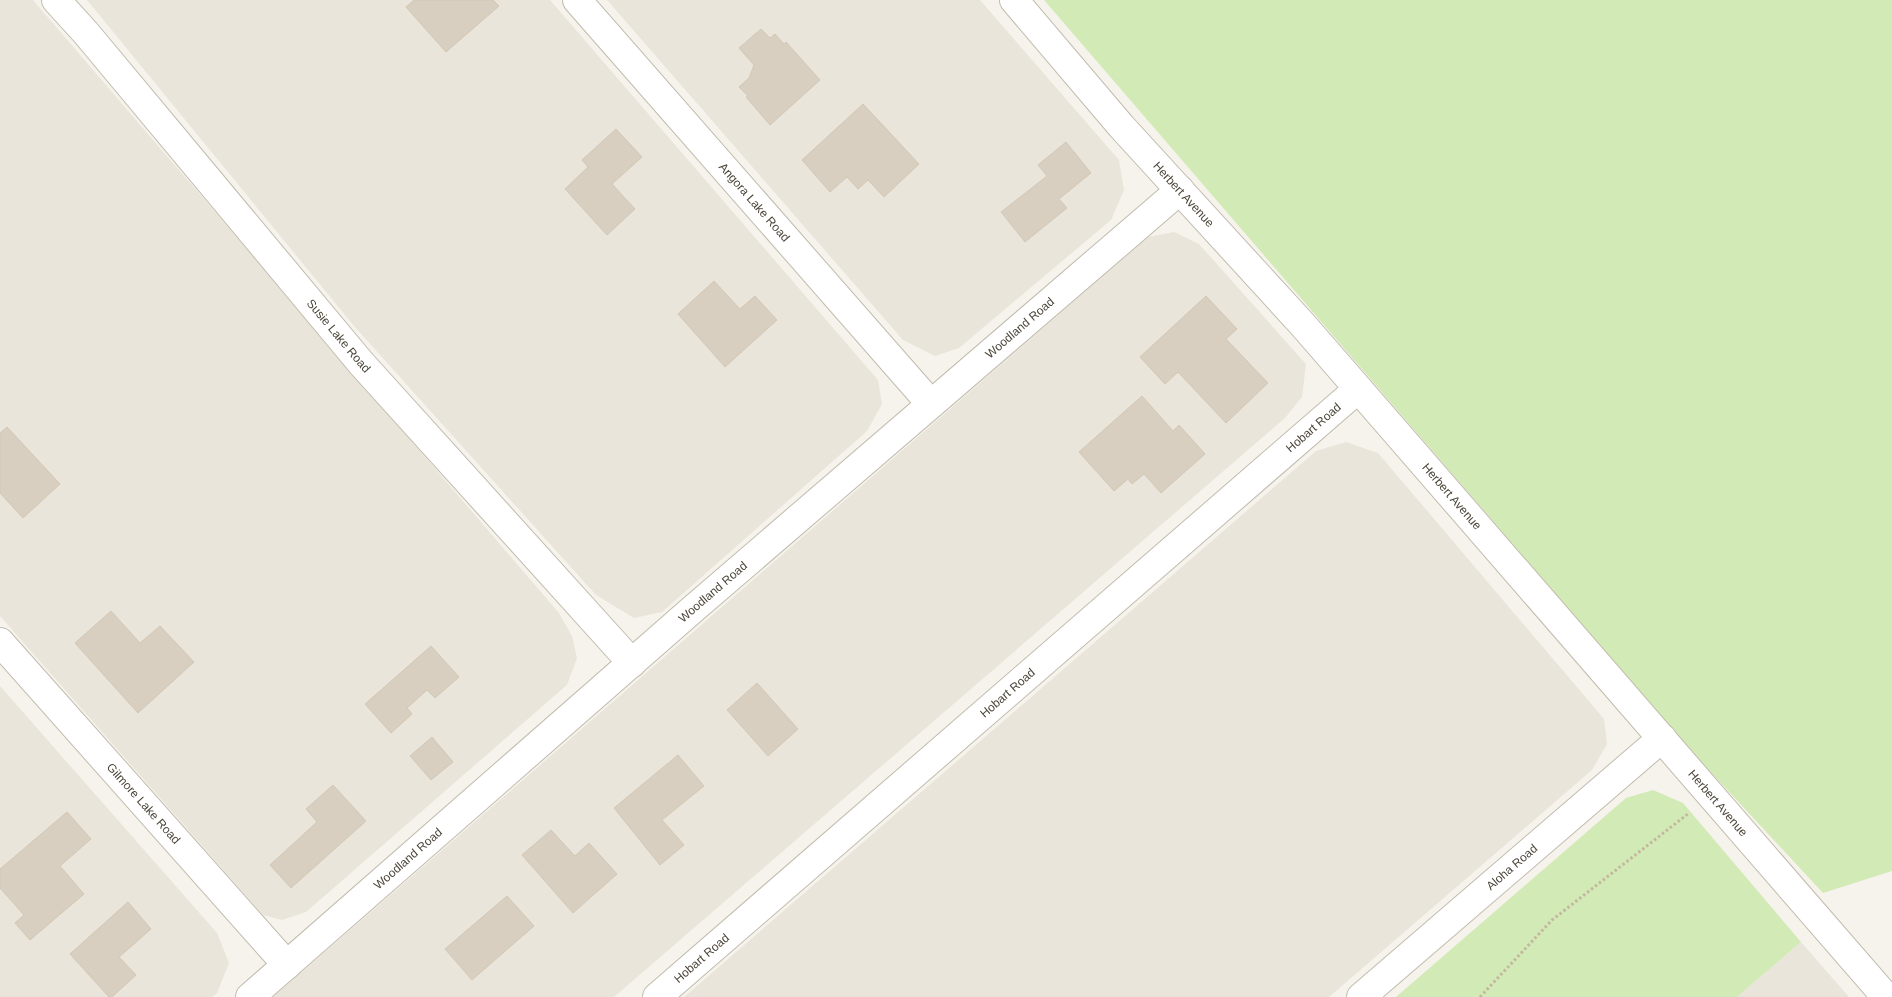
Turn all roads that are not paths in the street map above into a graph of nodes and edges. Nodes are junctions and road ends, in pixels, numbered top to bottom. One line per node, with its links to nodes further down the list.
1 (56, 0): 8 (street, Susie Lake Road)
2 (577, 0): 6 (street, Angora Lake Road)
3 (1014, 0): 4 (street, Herbert Avenue)
4 (1180, 190): 5 (street, Herbert Avenue); 6 (street, Woodland Road)
5 (1358, 389): 9 (street, Herbert Avenue); 12 (street, Hobart Road)
6 (931, 404): 8 (street, Woodland Road)
7 (0, 642): 10 (street, Gilmore Lake Road)
8 (632, 663): 10 (street, Woodland Road)
9 (1662, 738): 13 (street, Aloha Road); 14 (street, Herbert Avenue)
10 (288, 965): 11 (street, Woodland Road)
11 (250, 997)
12 (657, 997)
13 (1361, 997)
14 (1886, 997)

